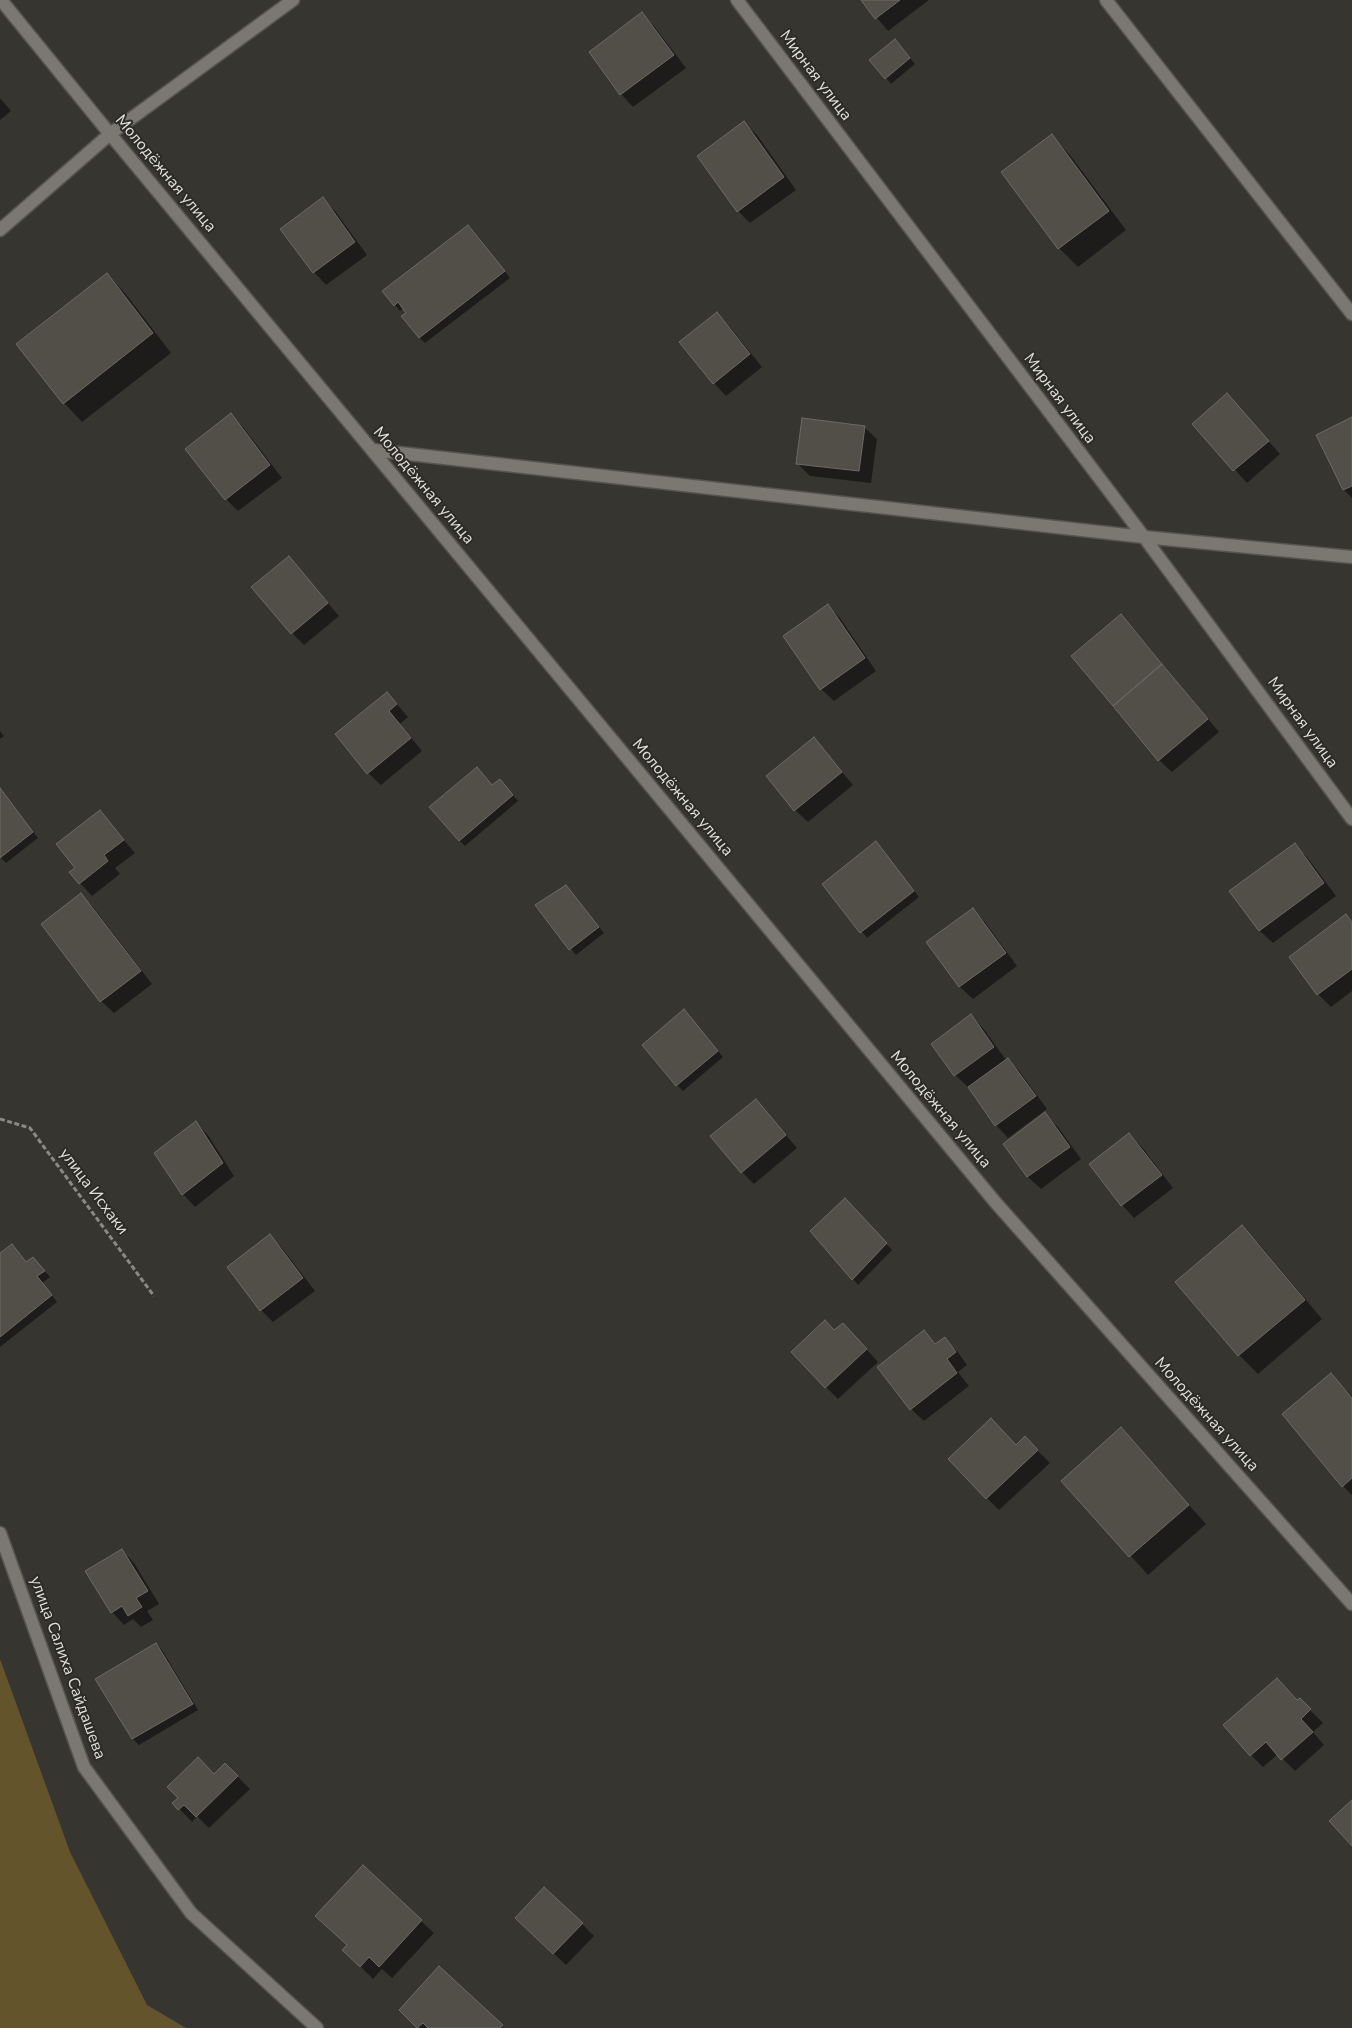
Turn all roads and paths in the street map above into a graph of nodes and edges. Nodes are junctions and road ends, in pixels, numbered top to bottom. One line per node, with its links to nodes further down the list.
1 (2, 0): 5 (street, Молодёжная улица)
2 (292, 0): 5 (street)
3 (738, 0): 9 (street, Мирная улица)
4 (1106, 0): 7 (street)
5 (110, 134): 6 (street); 8 (street, Молодёжная улица)
6 (0, 230)
7 (1352, 314)
8 (373, 450): 9 (street); 15 (street, Молодёжная улица)
9 (1144, 536): 10 (street); 11 (street, Мирная улица)
10 (1352, 557)
11 (1352, 819)
12 (0, 1119): 13 (path, улица Исхаки)
13 (154, 1296)
14 (0, 1533): 16 (street, улица Салиха Сайдашева)
15 (1352, 1604)
16 (317, 2028)

